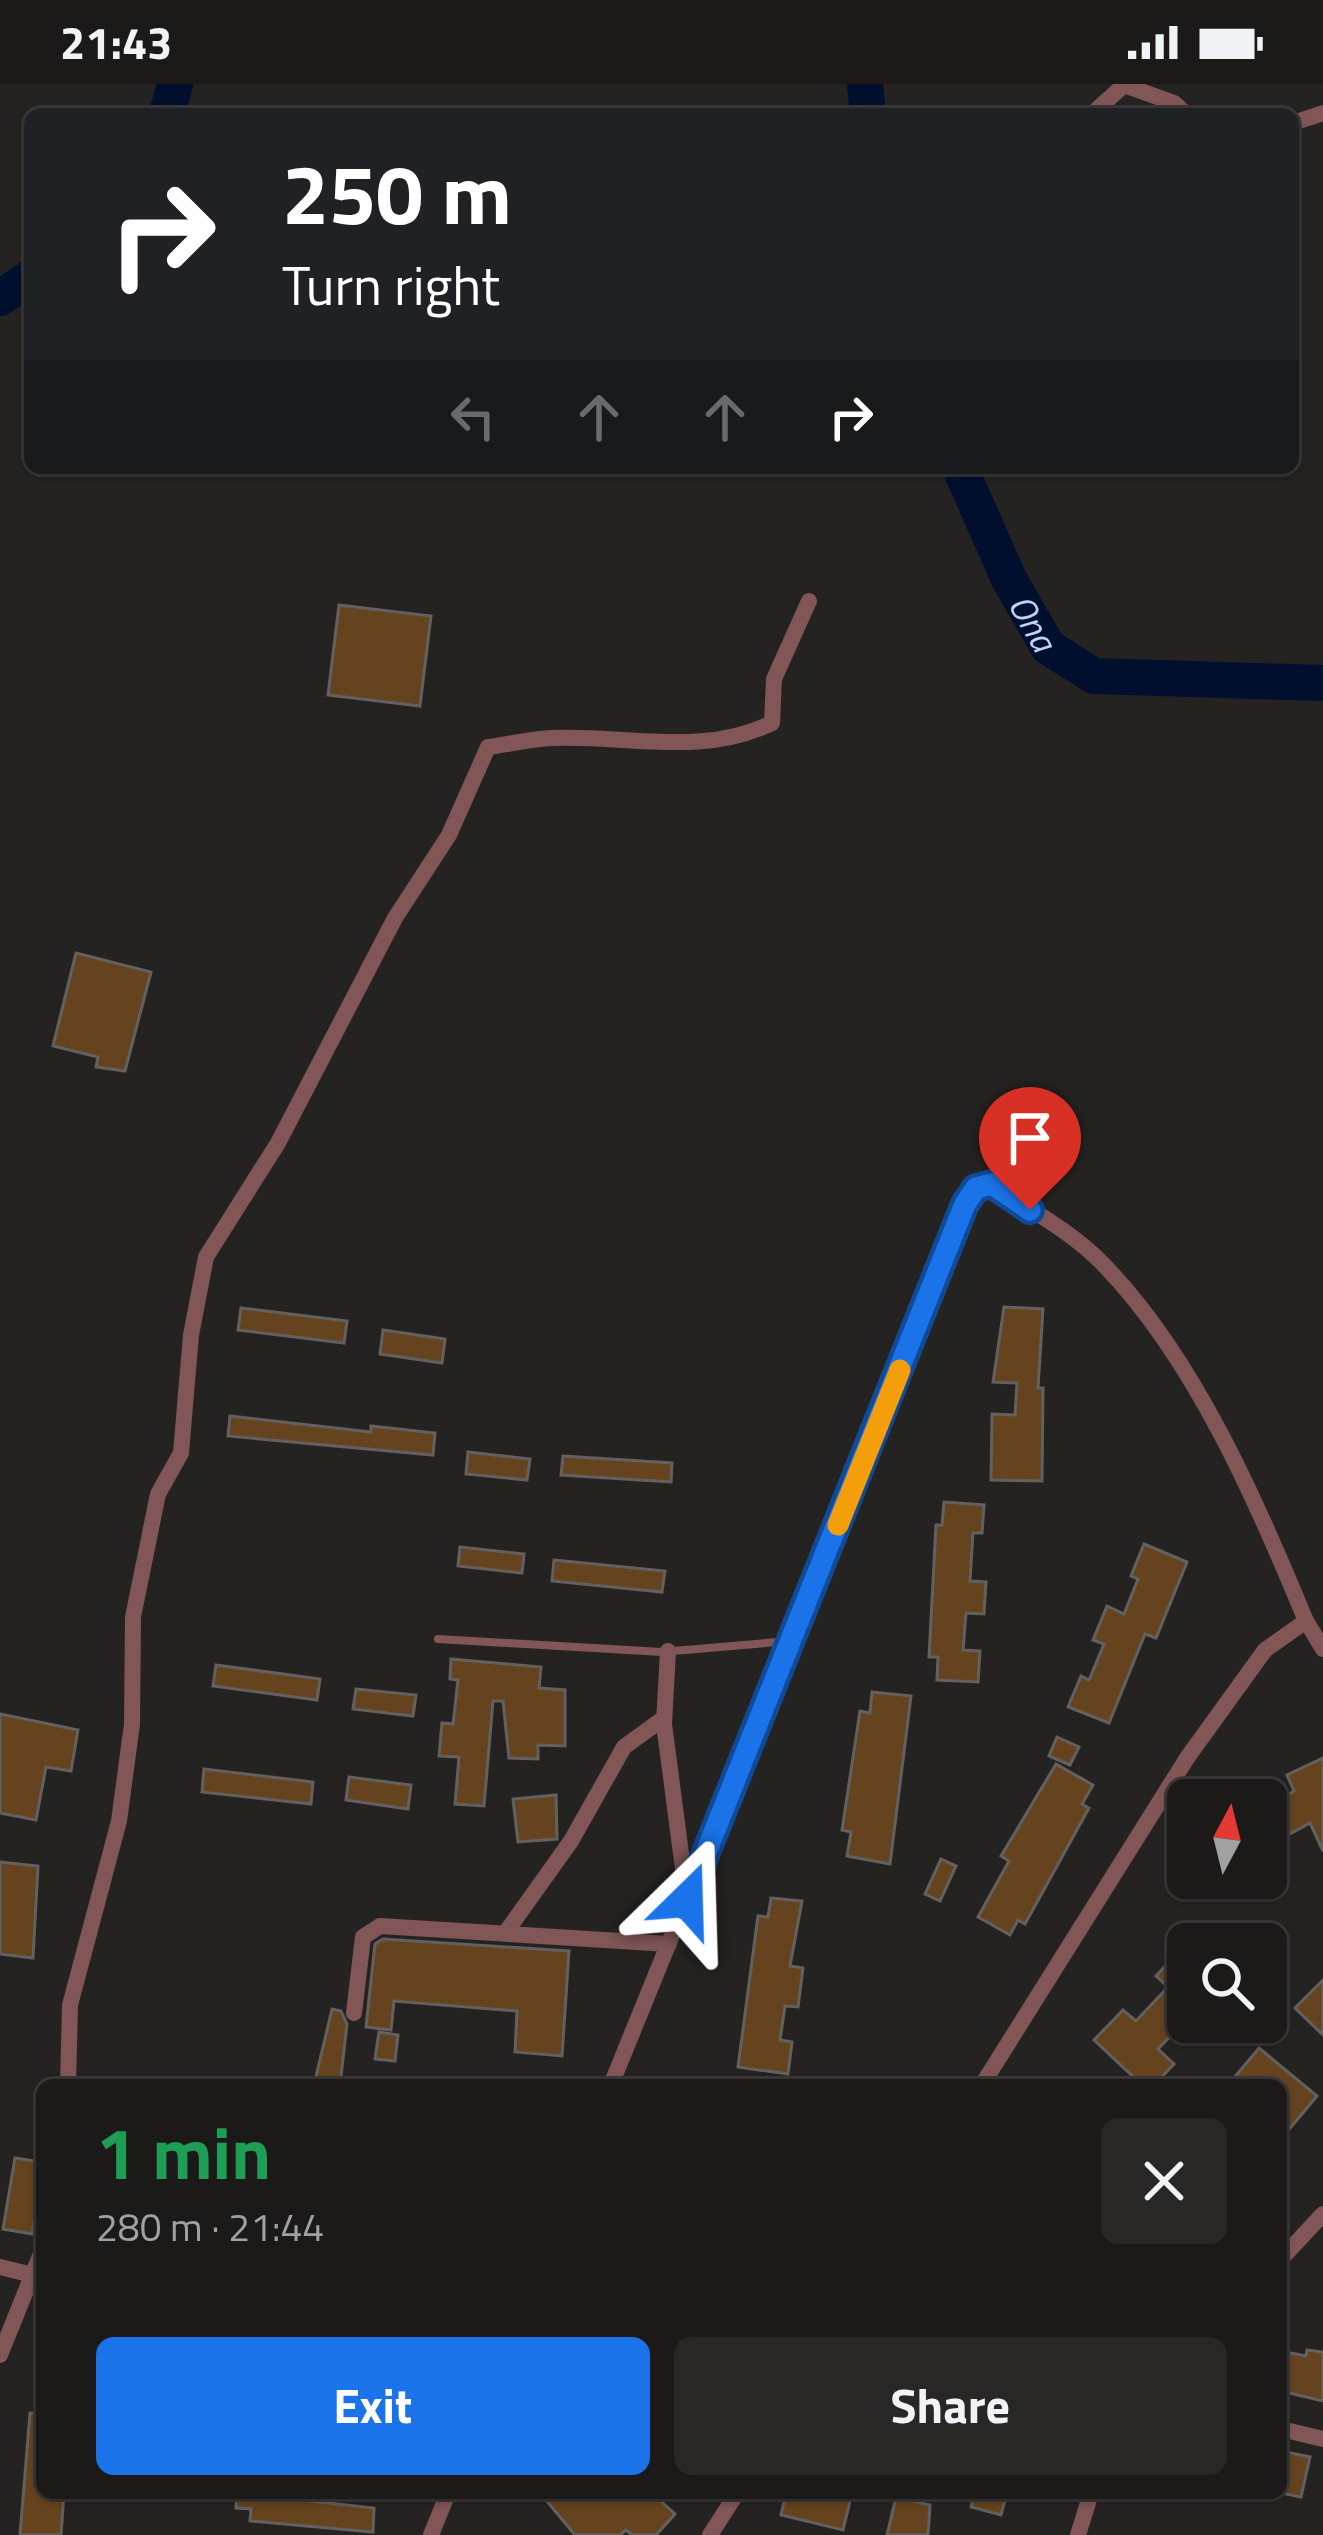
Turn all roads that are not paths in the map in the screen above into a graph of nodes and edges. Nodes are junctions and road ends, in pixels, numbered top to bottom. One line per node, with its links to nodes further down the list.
1 (1099, 108): 2 (street)
2 (1179, 108)
3 (809, 601): 14 (street)
4 (1306, 1621): 6 (street); 7 (street); 16 (street)
5 (438, 1639): 8 (lane)
6 (791, 1641): 8 (lane); 10 (street)
7 (1323, 1649)
8 (668, 1651): 9 (street)
9 (664, 1718): 10 (street); 11 (street)
10 (687, 1900): 12 (street)
11 (506, 1932): 12 (street); 13 (street)
12 (668, 1944): 15 (street)
13 (354, 2013)
14 (68, 2079)
15 (613, 2079)
16 (986, 2079)
17 (1323, 2214): 18 (street)
18 (1287, 2253)
19 (0, 2267): 21 (street)
20 (36, 2267): 21 (street)
21 (33, 2275): 22 (street)
22 (0, 2355)
23 (1287, 2430): 24 (street)
24 (1323, 2439)
25 (446, 2499): 28 (street)
26 (733, 2499): 29 (street)
27 (1088, 2499): 30 (street)
28 (431, 2535)
29 (710, 2535)
30 (1078, 2535)

